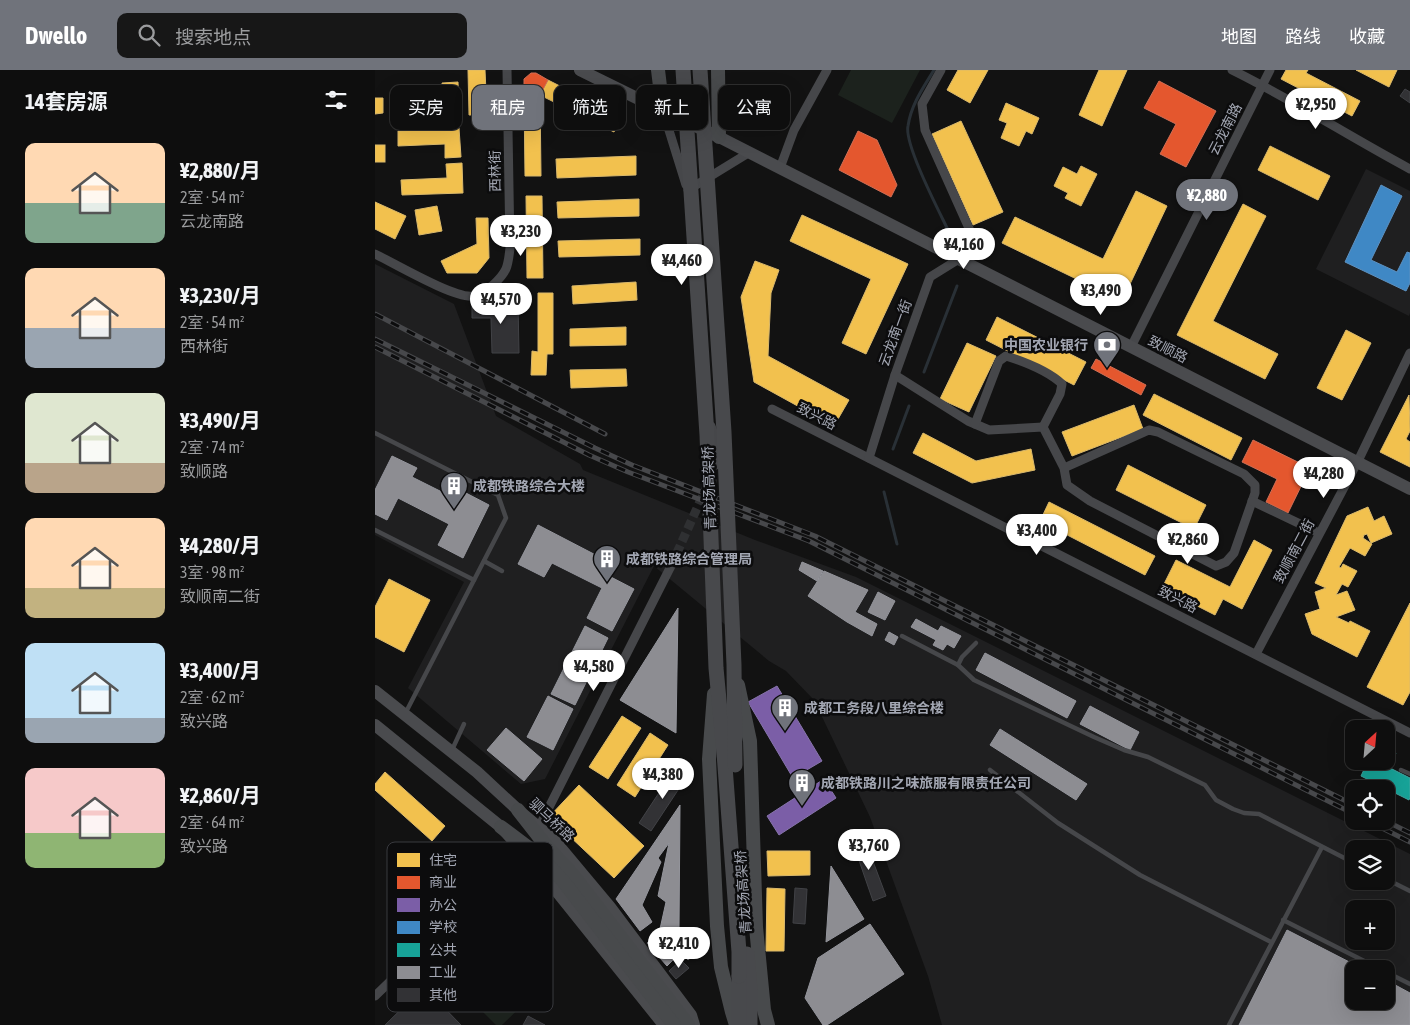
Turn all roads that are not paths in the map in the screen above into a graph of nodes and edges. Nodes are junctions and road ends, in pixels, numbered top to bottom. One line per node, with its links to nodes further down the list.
1 (507, 70): 21 (street, 西林街)
2 (580, 70): 13 (street, 致顺路)
3 (658, 70): 11 (main road)
4 (682, 70): 79 (highway, 青龙场高架桥, bridge)
5 (701, 70): 45 (highway, 青龙场高架桥, bridge)
6 (718, 70): 16 (main road)
7 (827, 70): 18 (street)
8 (941, 70): 22 (street, 云龙南一街)
9 (1232, 70): 12 (street)
10 (1270, 70): 12 (street, 云龙南路)
11 (660, 85)
12 (1262, 85): 19 (street); 23 (street, 云龙南路)
13 (636, 98)
14 (669, 130): 20 (street)
15 (704, 130): 16 (street, 致顺路)
16 (719, 137): 17 (street, 致顺路)
17 (750, 152): 18 (street, 致顺路); 20 (street)
18 (780, 168): 22 (street, 致顺路)
19 (1410, 169)
20 (687, 190): 32 (street)
21 (375, 254)
22 (959, 259): 23 (street, 致顺路); 25 (street, 云龙南一街)
23 (1131, 347): 31 (street, 致顺路)
24 (1410, 353): 31 (street, 致顺南二街)
25 (895, 375): 27 (street); 30 (street, 云龙南一街)
26 (772, 409): 30 (street, 致兴路)
27 (975, 424): 28 (street); 28 (street)
28 (1043, 427): 33 (street)
29 (375, 433): 38 (lane)
30 (869, 458): 44 (street, 致兴路)
31 (1358, 461): 34 (street, 致顺路); 37 (street, 致顺南二街)
32 (716, 465)
33 (1064, 468): 35 (street); 35 (street)
34 (1410, 488)
35 (1252, 501): 37 (street)
36 (375, 530): 41 (lane)
37 (1319, 533): 44 (street, 致顺南二街)
38 (484, 561): 40 (lane); 41 (lane)
39 (671, 566): 58 (street)
40 (502, 571)
41 (474, 580): 48 (lane)
42 (902, 636): 46 (lane)
43 (976, 643): 46 (lane)
44 (1256, 654): 51 (street, 致兴路)
45 (734, 665): 80 (highway, 青龙场高架桥, bridge); 81 (main road, bridge)
46 (958, 665): 61 (lane)
47 (375, 691): 48 (street, 驷马桥路)
48 (405, 714): 52 (street, 驷马桥路)
49 (464, 724): 52 (lane)
50 (375, 725): 57 (street)
51 (1410, 733)
52 (451, 751): 56 (street, 驷马桥路)
53 (990, 770): 69 (lane)
54 (1401, 770): 55 (lane)
55 (1410, 774)
56 (518, 810): 58 (street, 驷马桥路); 60 (main road)
57 (501, 827): 59 (main road)
58 (539, 827): 78 (street, 驷马桥路)
59 (523, 842)
60 (532, 842)
61 (1322, 847): 62 (lane); 68 (lane)
62 (1345, 858)
63 (553, 862): 77 (main road)
64 (553, 870): 76 (main road)
65 (553, 874): 75 (street)
66 (1395, 884): 67 (lane)
67 (1410, 891)
68 (1283, 920): 69 (lane); 70 (lane)
69 (1271, 942): 82 (lane)
70 (1362, 960)
71 (1395, 976): 72 (lane)
72 (1410, 984)
73 (387, 985): 74 (street)
74 (375, 996)
75 (664, 1025)
76 (674, 1025)
77 (688, 1025)
78 (694, 1025)
79 (737, 1025)
80 (750, 1025)
81 (768, 1025)
82 (1229, 1025)

